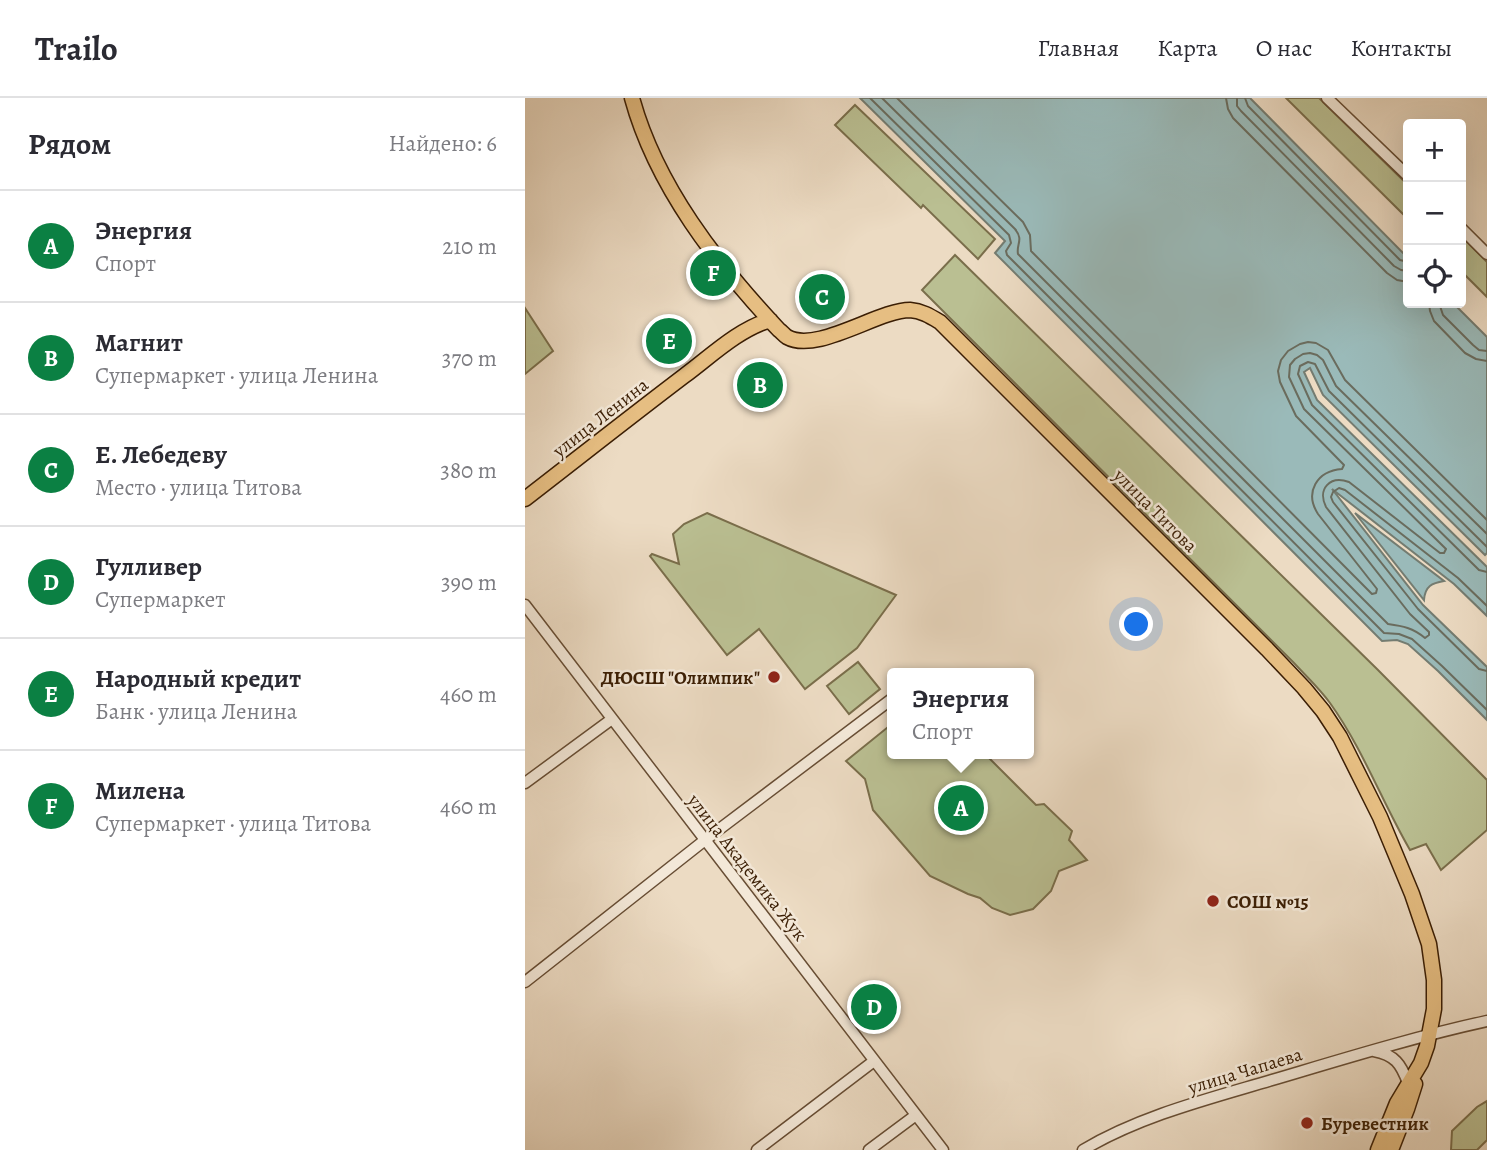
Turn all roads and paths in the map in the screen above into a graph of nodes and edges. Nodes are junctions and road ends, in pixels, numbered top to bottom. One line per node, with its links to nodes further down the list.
1 (632, 98): 6 (main road, улица Титова)
2 (1327, 98): 3 (street)
3 (1403, 171)
4 (1466, 233): 5 (street)
5 (1487, 254)
6 (769, 320): 7 (main road, улица Ленина); 15 (main road, улица Титова)
7 (525, 499)
8 (525, 606): 10 (street, улица Академика Жук)
9 (887, 703): 12 (street)
10 (612, 719): 11 (street); 12 (street, улица Академика Жук)
11 (525, 783)
12 (705, 840): 13 (street); 17 (street, улица Академика Жук)
13 (525, 982)
14 (1487, 1021): 15 (street, улица Чапаева)
15 (1430, 1035): 16 (street, улица Чапаева); 18 (main road, улица Титова)
16 (1371, 1051): 19 (street); 24 (street, улица Чапаева)
17 (874, 1061): 20 (street, улица Академика Жук); 21 (street)
18 (1421, 1063): 19 (main road, улица Титова); 26 (main road)
19 (1408, 1083): 25 (main road, улица Титова)
20 (916, 1115): 22 (street); 23 (street, улица Академика Жук)
21 (757, 1150)
22 (869, 1150)
23 (943, 1150)
24 (1083, 1150)
25 (1378, 1150)
26 (1391, 1150)

